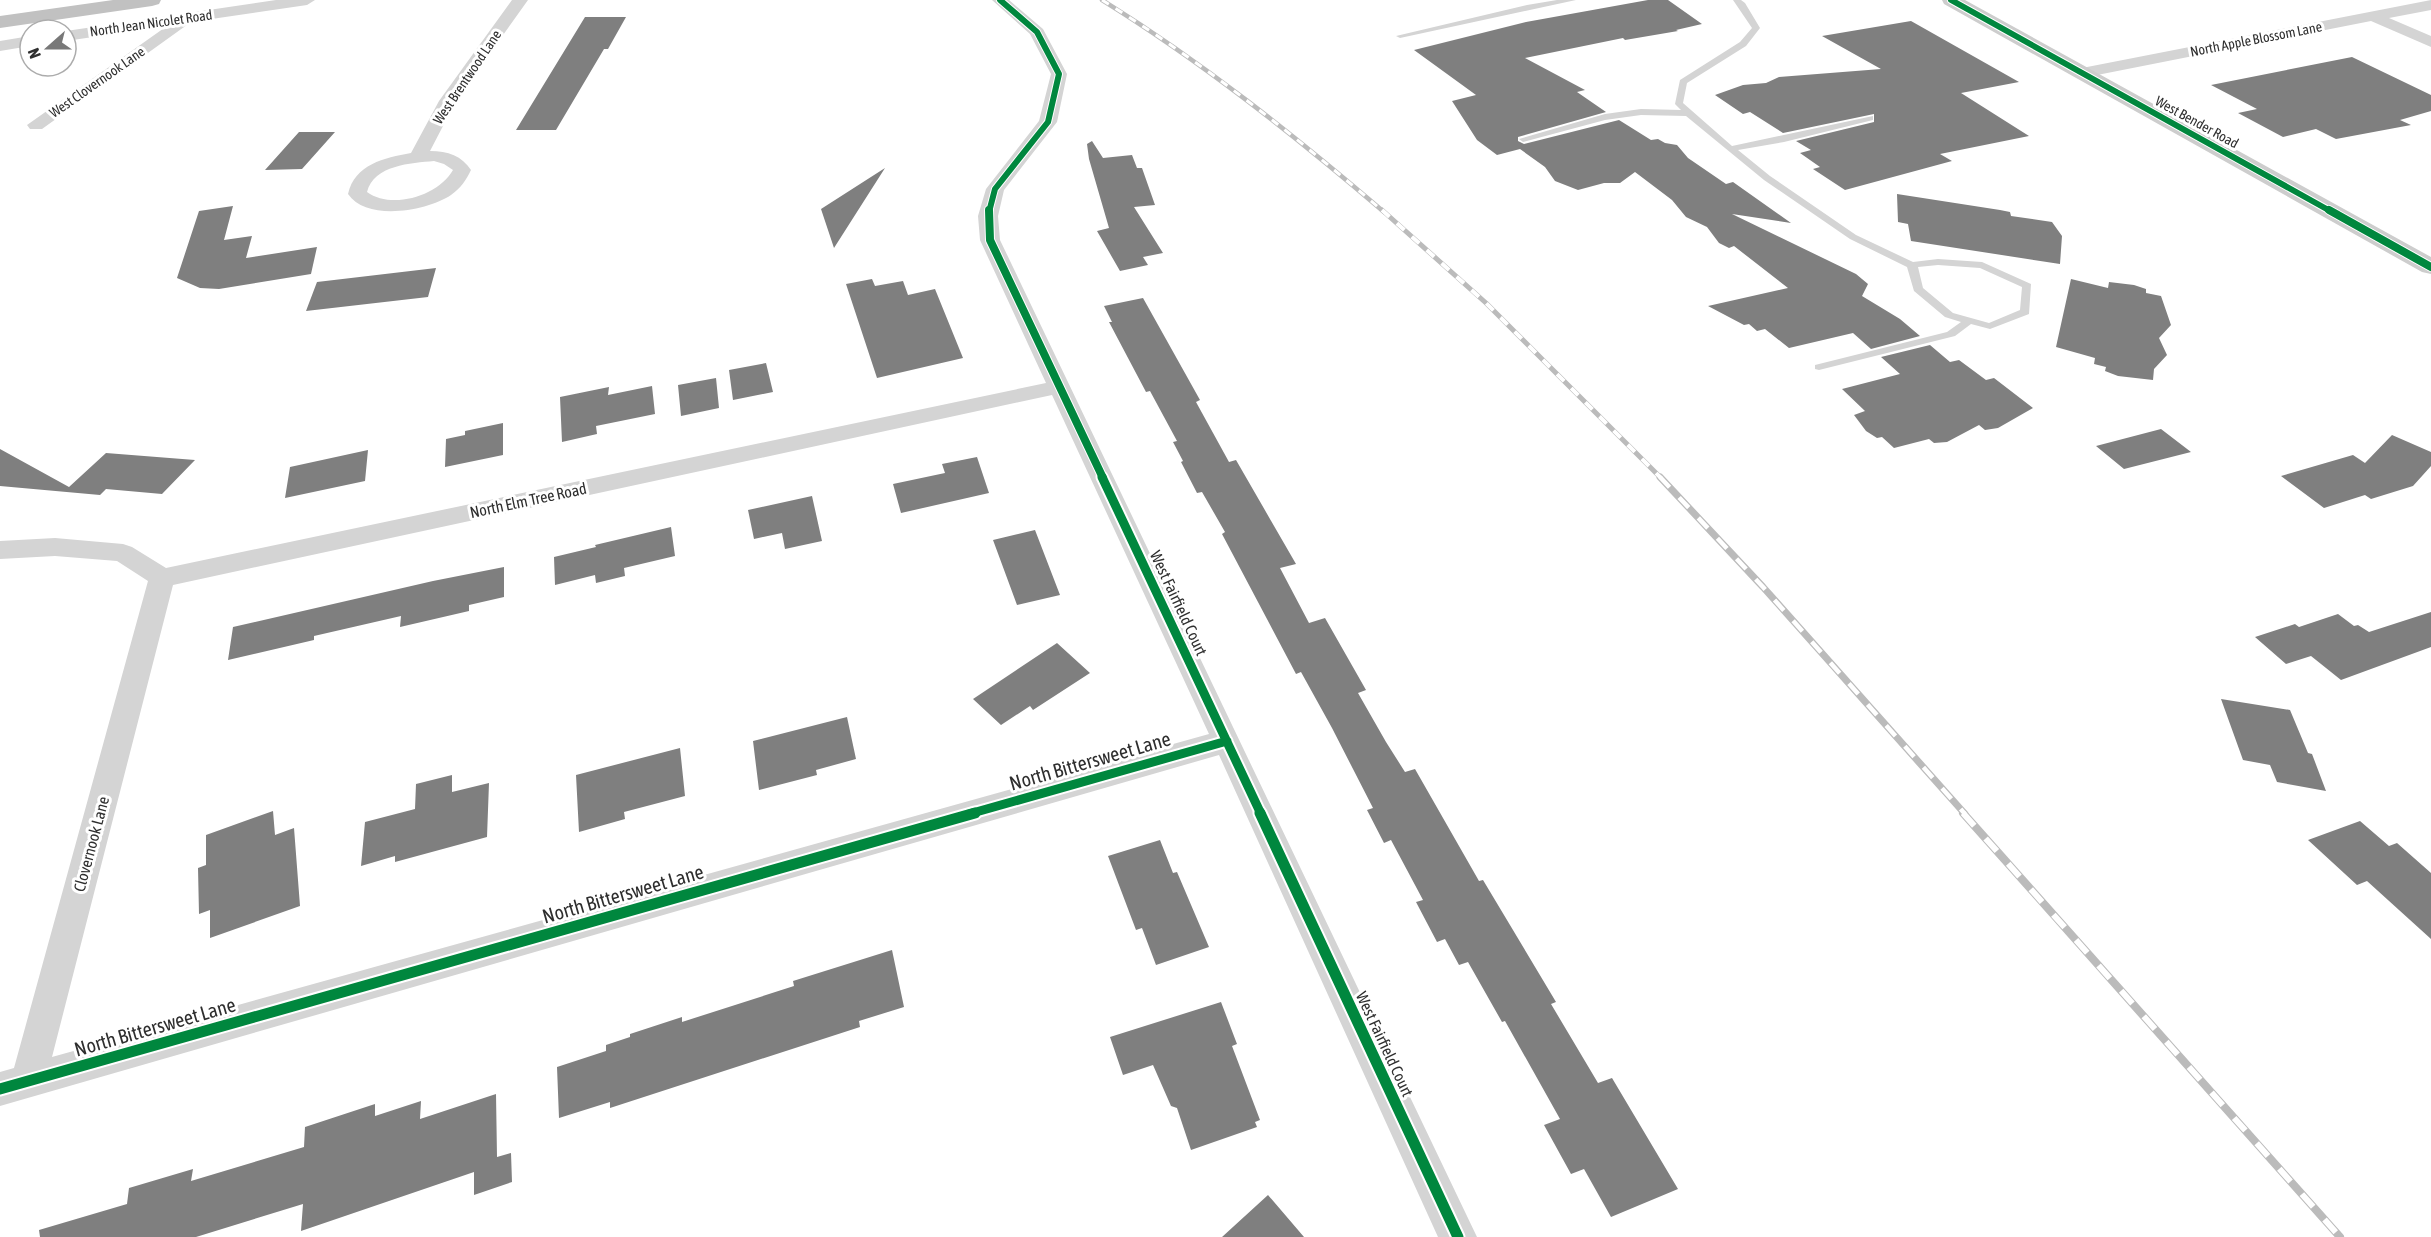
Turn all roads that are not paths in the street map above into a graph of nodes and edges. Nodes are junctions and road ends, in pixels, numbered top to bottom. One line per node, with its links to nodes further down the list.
1 (152, 0): 11 (highway)
2 (307, 0): 10 (street, North Jean Nicolet Road)
3 (520, 0): 23 (street, West Brentwood Lane)
4 (1000, 0): 28 (street, West Fairfield Court)
5 (1572, 0): 13 (lane)
6 (1737, 0): 18 (lane)
7 (1951, 0): 17 (street, West Bender Road)
8 (2431, 5): 9 (street, North Apple Blossom Lane)
9 (2372, 16): 14 (street); 17 (street, North Apple Blossom Lane)
10 (187, 18): 12 (street, North Jean Nicolet Road); 20 (street, West Clovernook Lane)
11 (0, 21)
12 (78, 34)
13 (1400, 36)
14 (2431, 42)
15 (18, 43): 16 (street)
16 (0, 46)
17 (2082, 73): 25 (street, West Bender Road)
18 (1689, 113): 21 (lane); 22 (lane)
19 (1870, 118): 22 (lane)
20 (36, 125)
21 (1523, 140)
22 (1730, 149): 24 (lane)
23 (418, 157): 23 (street)
24 (1912, 265): 26 (lane); 26 (lane)
25 (2431, 267)
26 (1969, 321): 27 (lane)
27 (1819, 367)
28 (1059, 387): 30 (street, North Elm Tree Road); 31 (street, West Fairfield Court)
29 (0, 550): 30 (street)
30 (162, 578): 32 (street, Clovernook Lane)
31 (1227, 741): 32 (street, North Bittersweet Lane); 33 (street, West Fairfield Court)
32 (14, 1085)
33 (1458, 1237)

